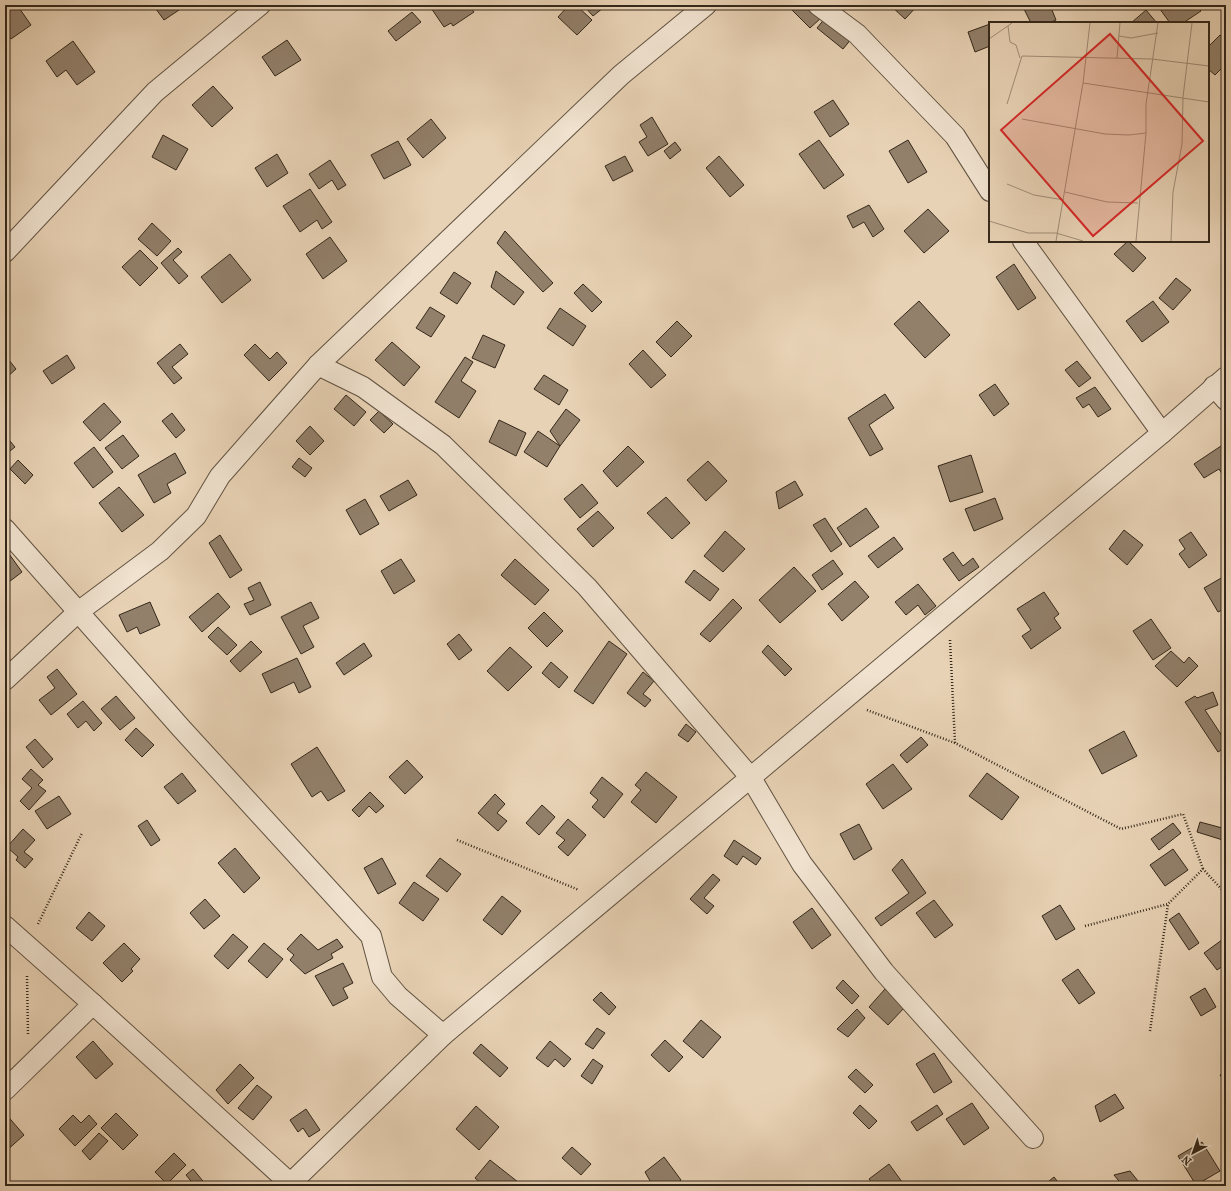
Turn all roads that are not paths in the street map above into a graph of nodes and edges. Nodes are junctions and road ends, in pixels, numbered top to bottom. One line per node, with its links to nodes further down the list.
1 (260, 5): 6 (street)
2 (706, 5): 7 (street)
3 (818, 5): 4 (street)
4 (989, 189)
5 (1024, 242): 9 (street)
6 (5, 252)
7 (318, 365): 11 (street); 13 (street)
8 (1222, 388): 9 (street)
9 (1162, 433): 13 (street)
10 (5, 529): 11 (street)
11 (78, 612): 12 (street); 16 (street)
12 (5, 680)
13 (751, 778): 16 (street); 18 (street)
14 (5, 926): 15 (street)
15 (93, 1004): 17 (street); 19 (street)
16 (443, 1035): 19 (street)
17 (5, 1090)
18 (1033, 1138)
19 (291, 1185)

